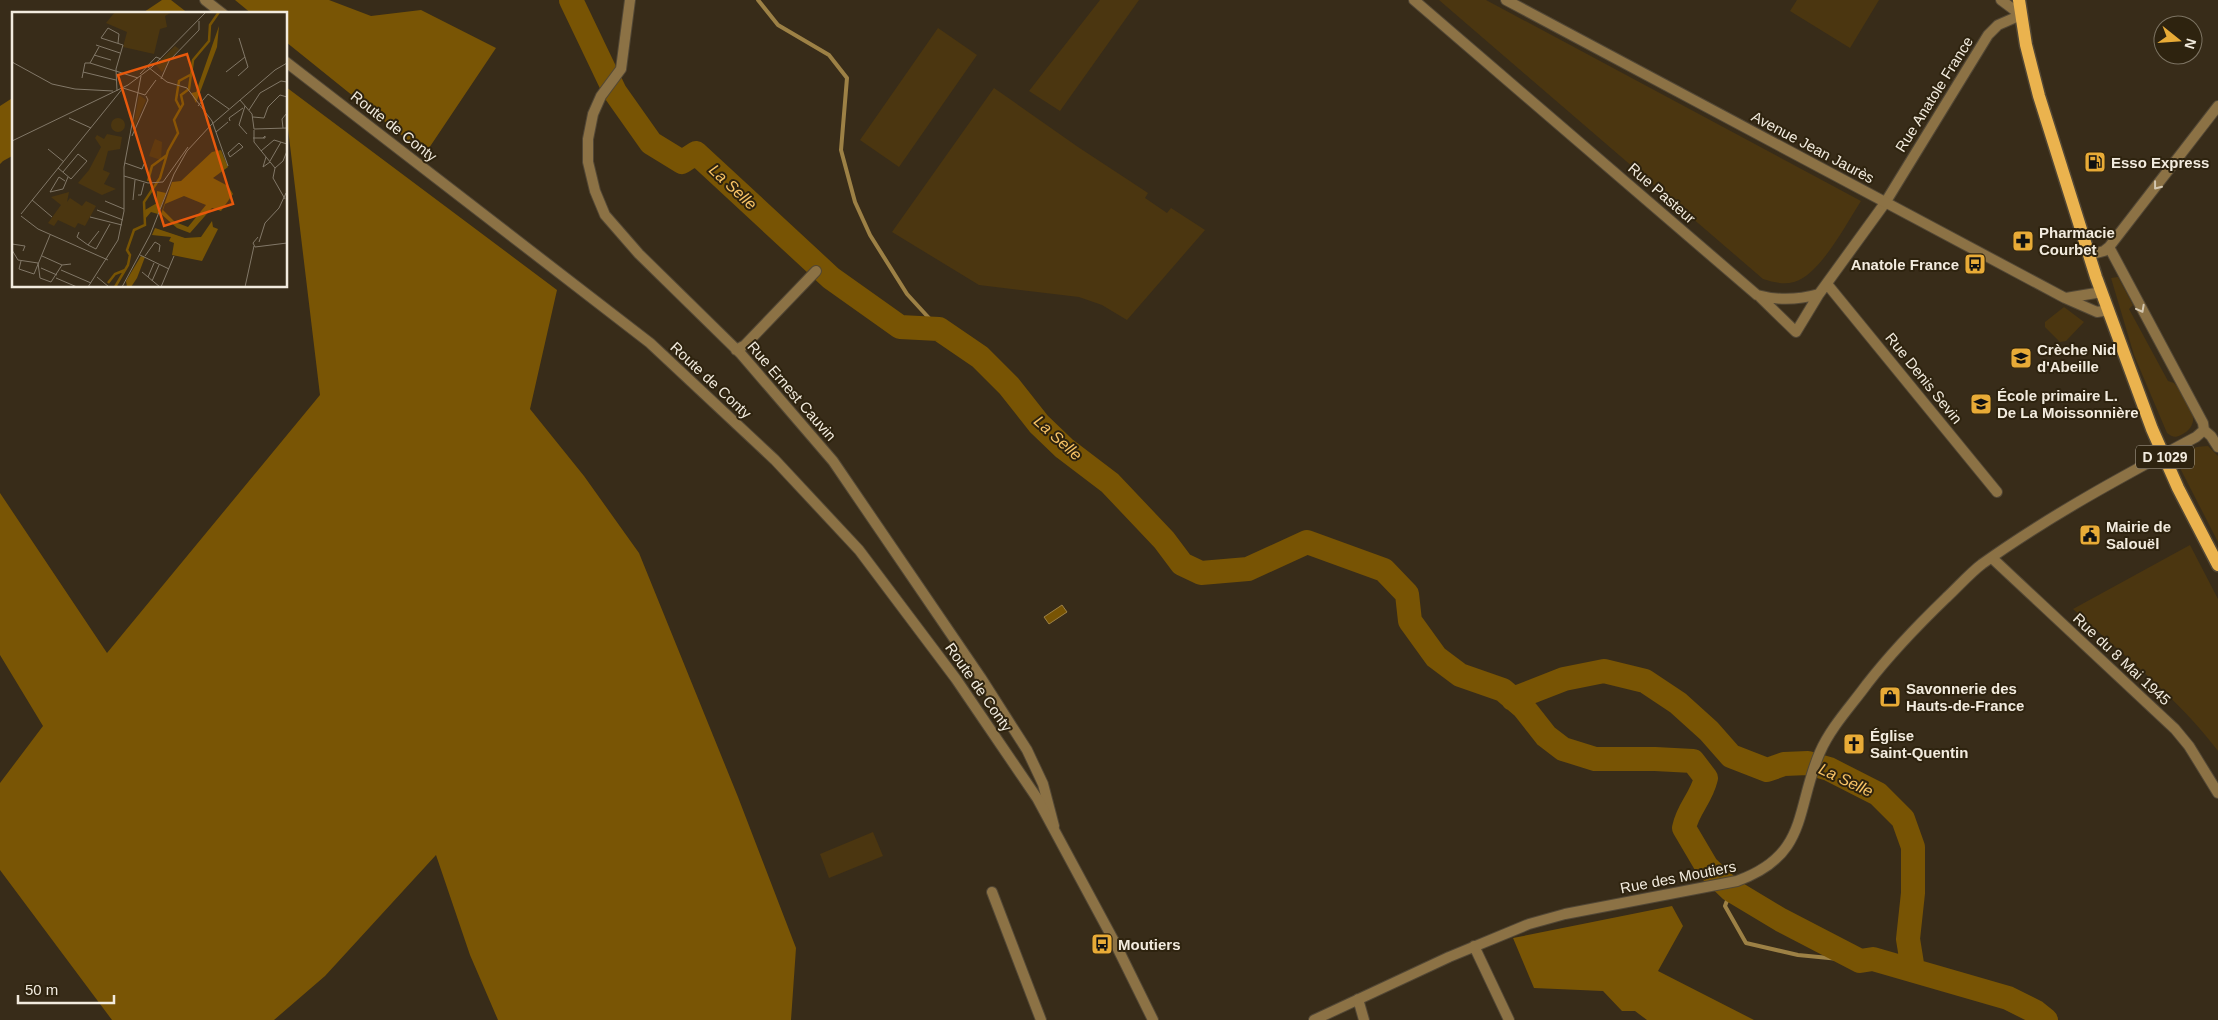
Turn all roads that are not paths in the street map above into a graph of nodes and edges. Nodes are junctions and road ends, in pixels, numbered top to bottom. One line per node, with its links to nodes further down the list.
1 (205, 0): 7 (street)
2 (630, 0): 21 (street, Rue Ernest Cauvin)
3 (1414, 0): 18 (street, Rue Pasteur)
4 (1506, 0): 11 (street, Avenue Jean Jaurès)
5 (2001, 0): 8 (street)
6 (2019, 0): 8 (main road, D 1029)
7 (220, 12)
8 (2021, 16): 11 (street, Rue Anatole France); 13 (main road, D 1029)
9 (288, 64): 29 (street, Route de Conty)
10 (2218, 106): 12 (street, one-way to 12)
11 (1885, 202): 15 (street); 19 (street, Avenue Jean Jaurès)
12 (2109, 247): 13 (street); 22 (street, one-way to 22)
13 (2089, 254): 16 (main road, D 1029)
14 (816, 271): 21 (street)
15 (1828, 284): 17 (street); 25 (street, Rue Denis Sevin)
16 (2102, 292): 19 (street); 20 (main road, D 1029)
17 (1819, 294): 18 (street); 18 (street, Rue Pasteur)
18 (1757, 295)
19 (2065, 298): 20 (street, Avenue Jean Jaurès)
20 (2109, 310): 24 (main road, D 1029)
21 (736, 350): 29 (street, Rue Ernest Cauvin)
22 (2204, 430): 23 (street); 24 (street, Rue des Moutiers)
23 (2218, 447)
24 (2164, 455): 26 (street, Rue des Moutiers); 27 (main road, D 1029)
25 (1998, 492)
26 (1992, 558): 28 (street, Rue du 8 Mai 1945); 31 (street, Rue des Moutiers)
27 (2218, 565)
28 (2218, 793)
29 (1041, 794): 34 (street)
30 (992, 892): 33 (street)
31 (1474, 946): 32 (street, Rue des Moutiers); 37 (street)
32 (1358, 999): 35 (street, Rue des Moutiers); 36 (street)
33 (1041, 1020)
34 (1153, 1020)
35 (1314, 1020)
36 (1364, 1020)
37 (1510, 1020)

